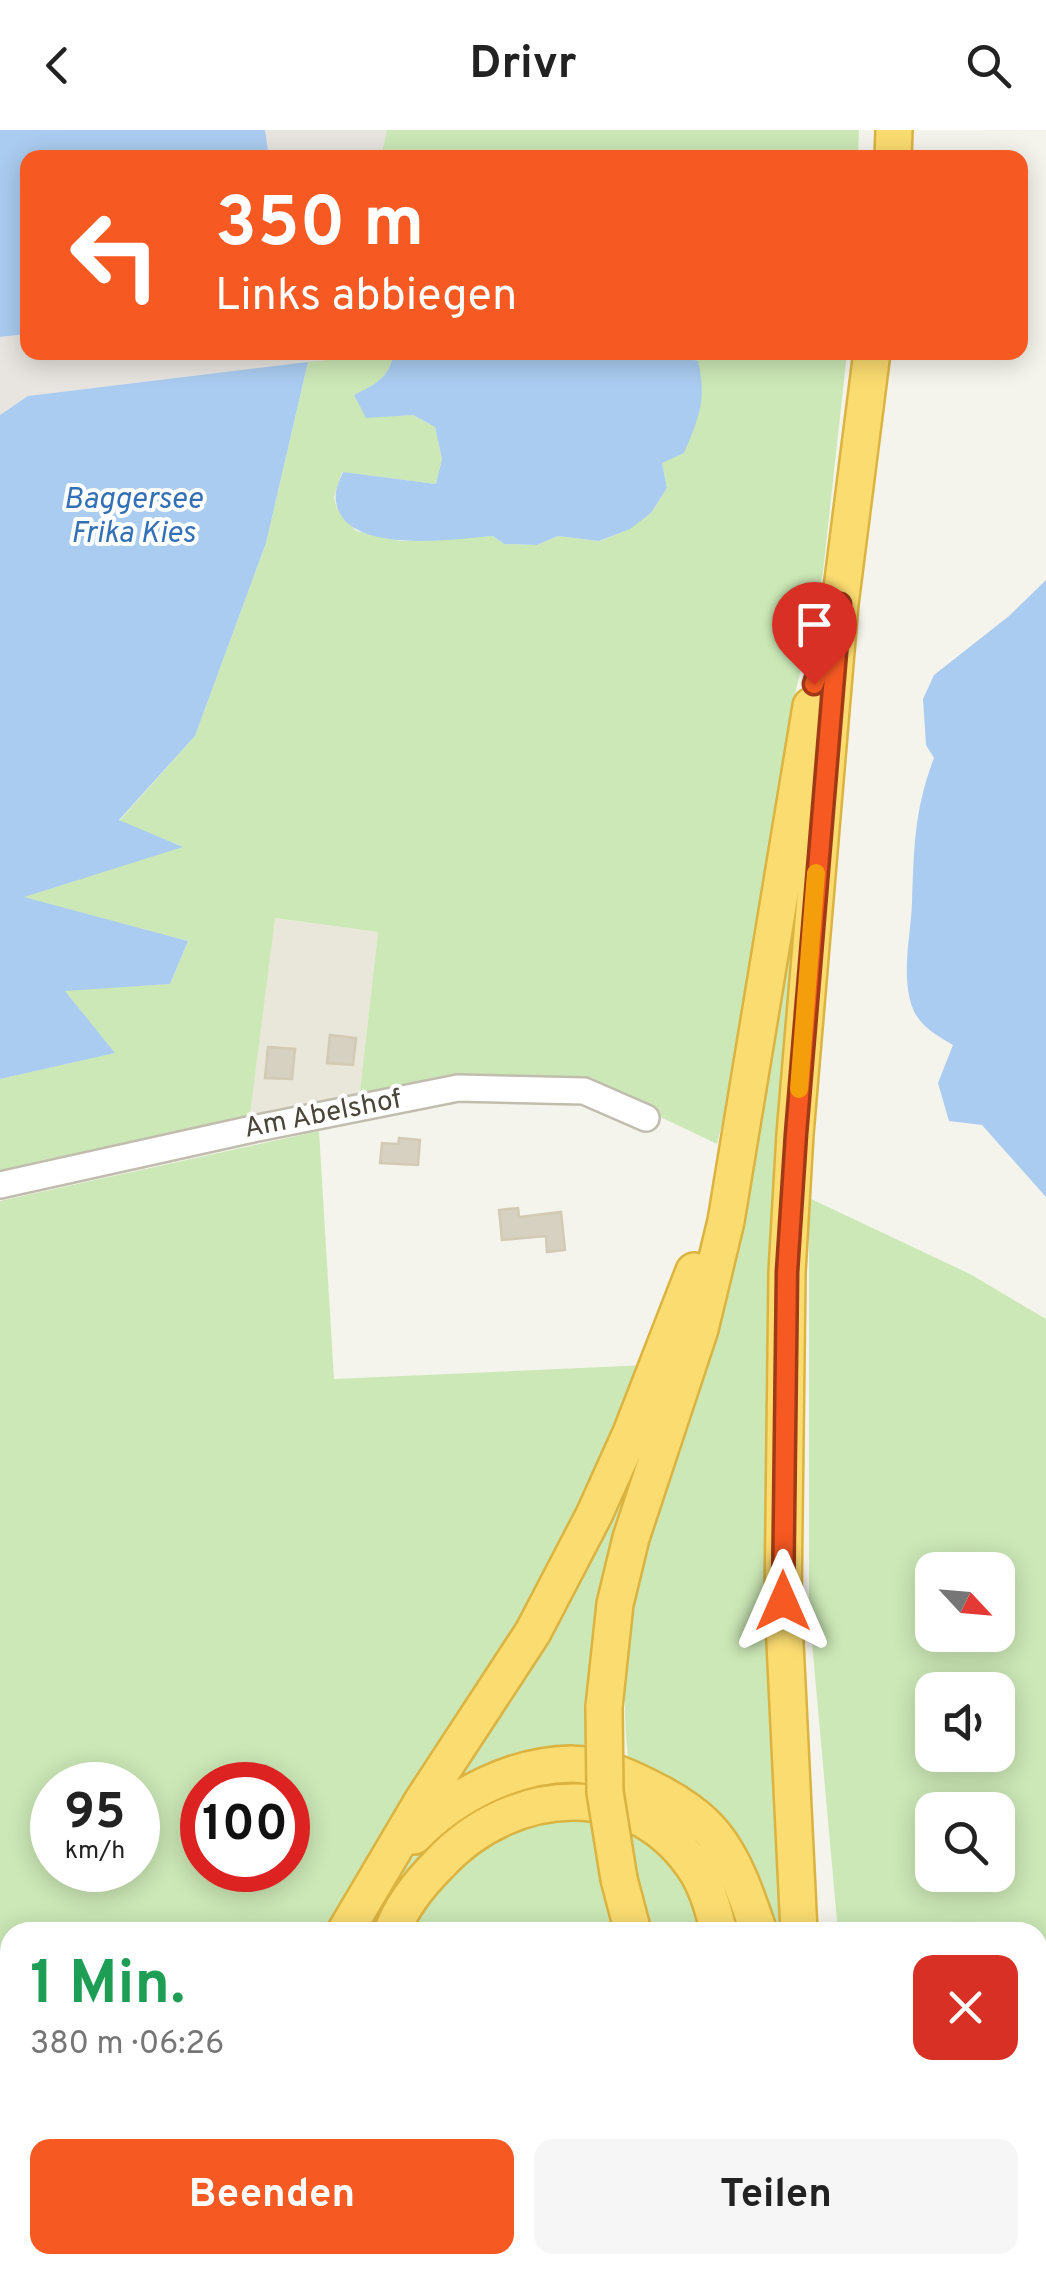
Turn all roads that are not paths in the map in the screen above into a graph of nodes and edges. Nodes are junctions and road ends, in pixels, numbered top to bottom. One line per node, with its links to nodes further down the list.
1 (871, 360): 2 (highway)
2 (840, 604): 3 (highway); 12 (highway)
3 (748, 1078): 6 (highway); 9 (highway, bridge)
4 (646, 1118): 5 (street, Am Abelshof)
5 (0, 1185)
6 (372, 1886): 7 (highway); 11 (highway)
7 (351, 1922)
8 (398, 1922): 10 (highway)
9 (630, 1922)
10 (716, 1922)
11 (755, 1922)
12 (799, 1922)

